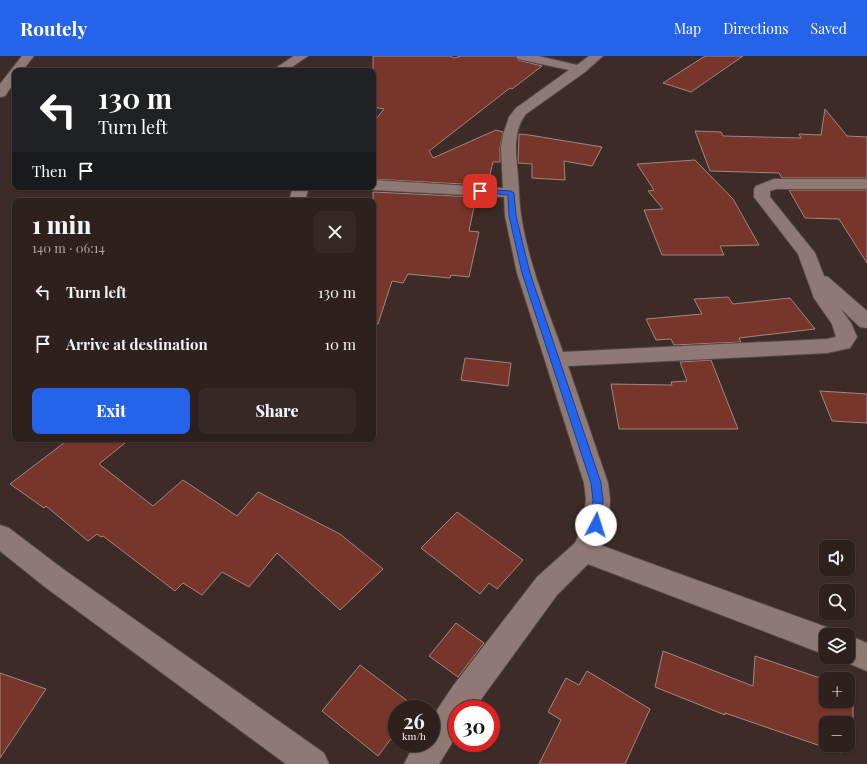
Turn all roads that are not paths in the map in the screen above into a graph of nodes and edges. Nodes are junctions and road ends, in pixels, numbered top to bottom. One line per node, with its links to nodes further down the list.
1 (28, 56): 5 (street)
2 (302, 56): 6 (street)
3 (522, 56): 7 (street)
4 (597, 56): 7 (street)
5 (18, 68)
6 (283, 68)
7 (581, 69): 12 (street)
8 (12, 75): 9 (street)
9 (0, 93)
10 (867, 184): 13 (street)
11 (376, 185): 12 (street)
12 (511, 193): 17 (street)
13 (813, 272): 14 (street); 15 (street)
14 (867, 322)
15 (847, 337): 16 (street); 17 (street)
16 (867, 337)
17 (554, 360): 19 (street)
18 (0, 536): 23 (street)
19 (584, 551): 20 (street); 24 (street)
20 (819, 638)
21 (855, 652): 22 (street)
22 (867, 656)
23 (312, 764)
24 (420, 764)

